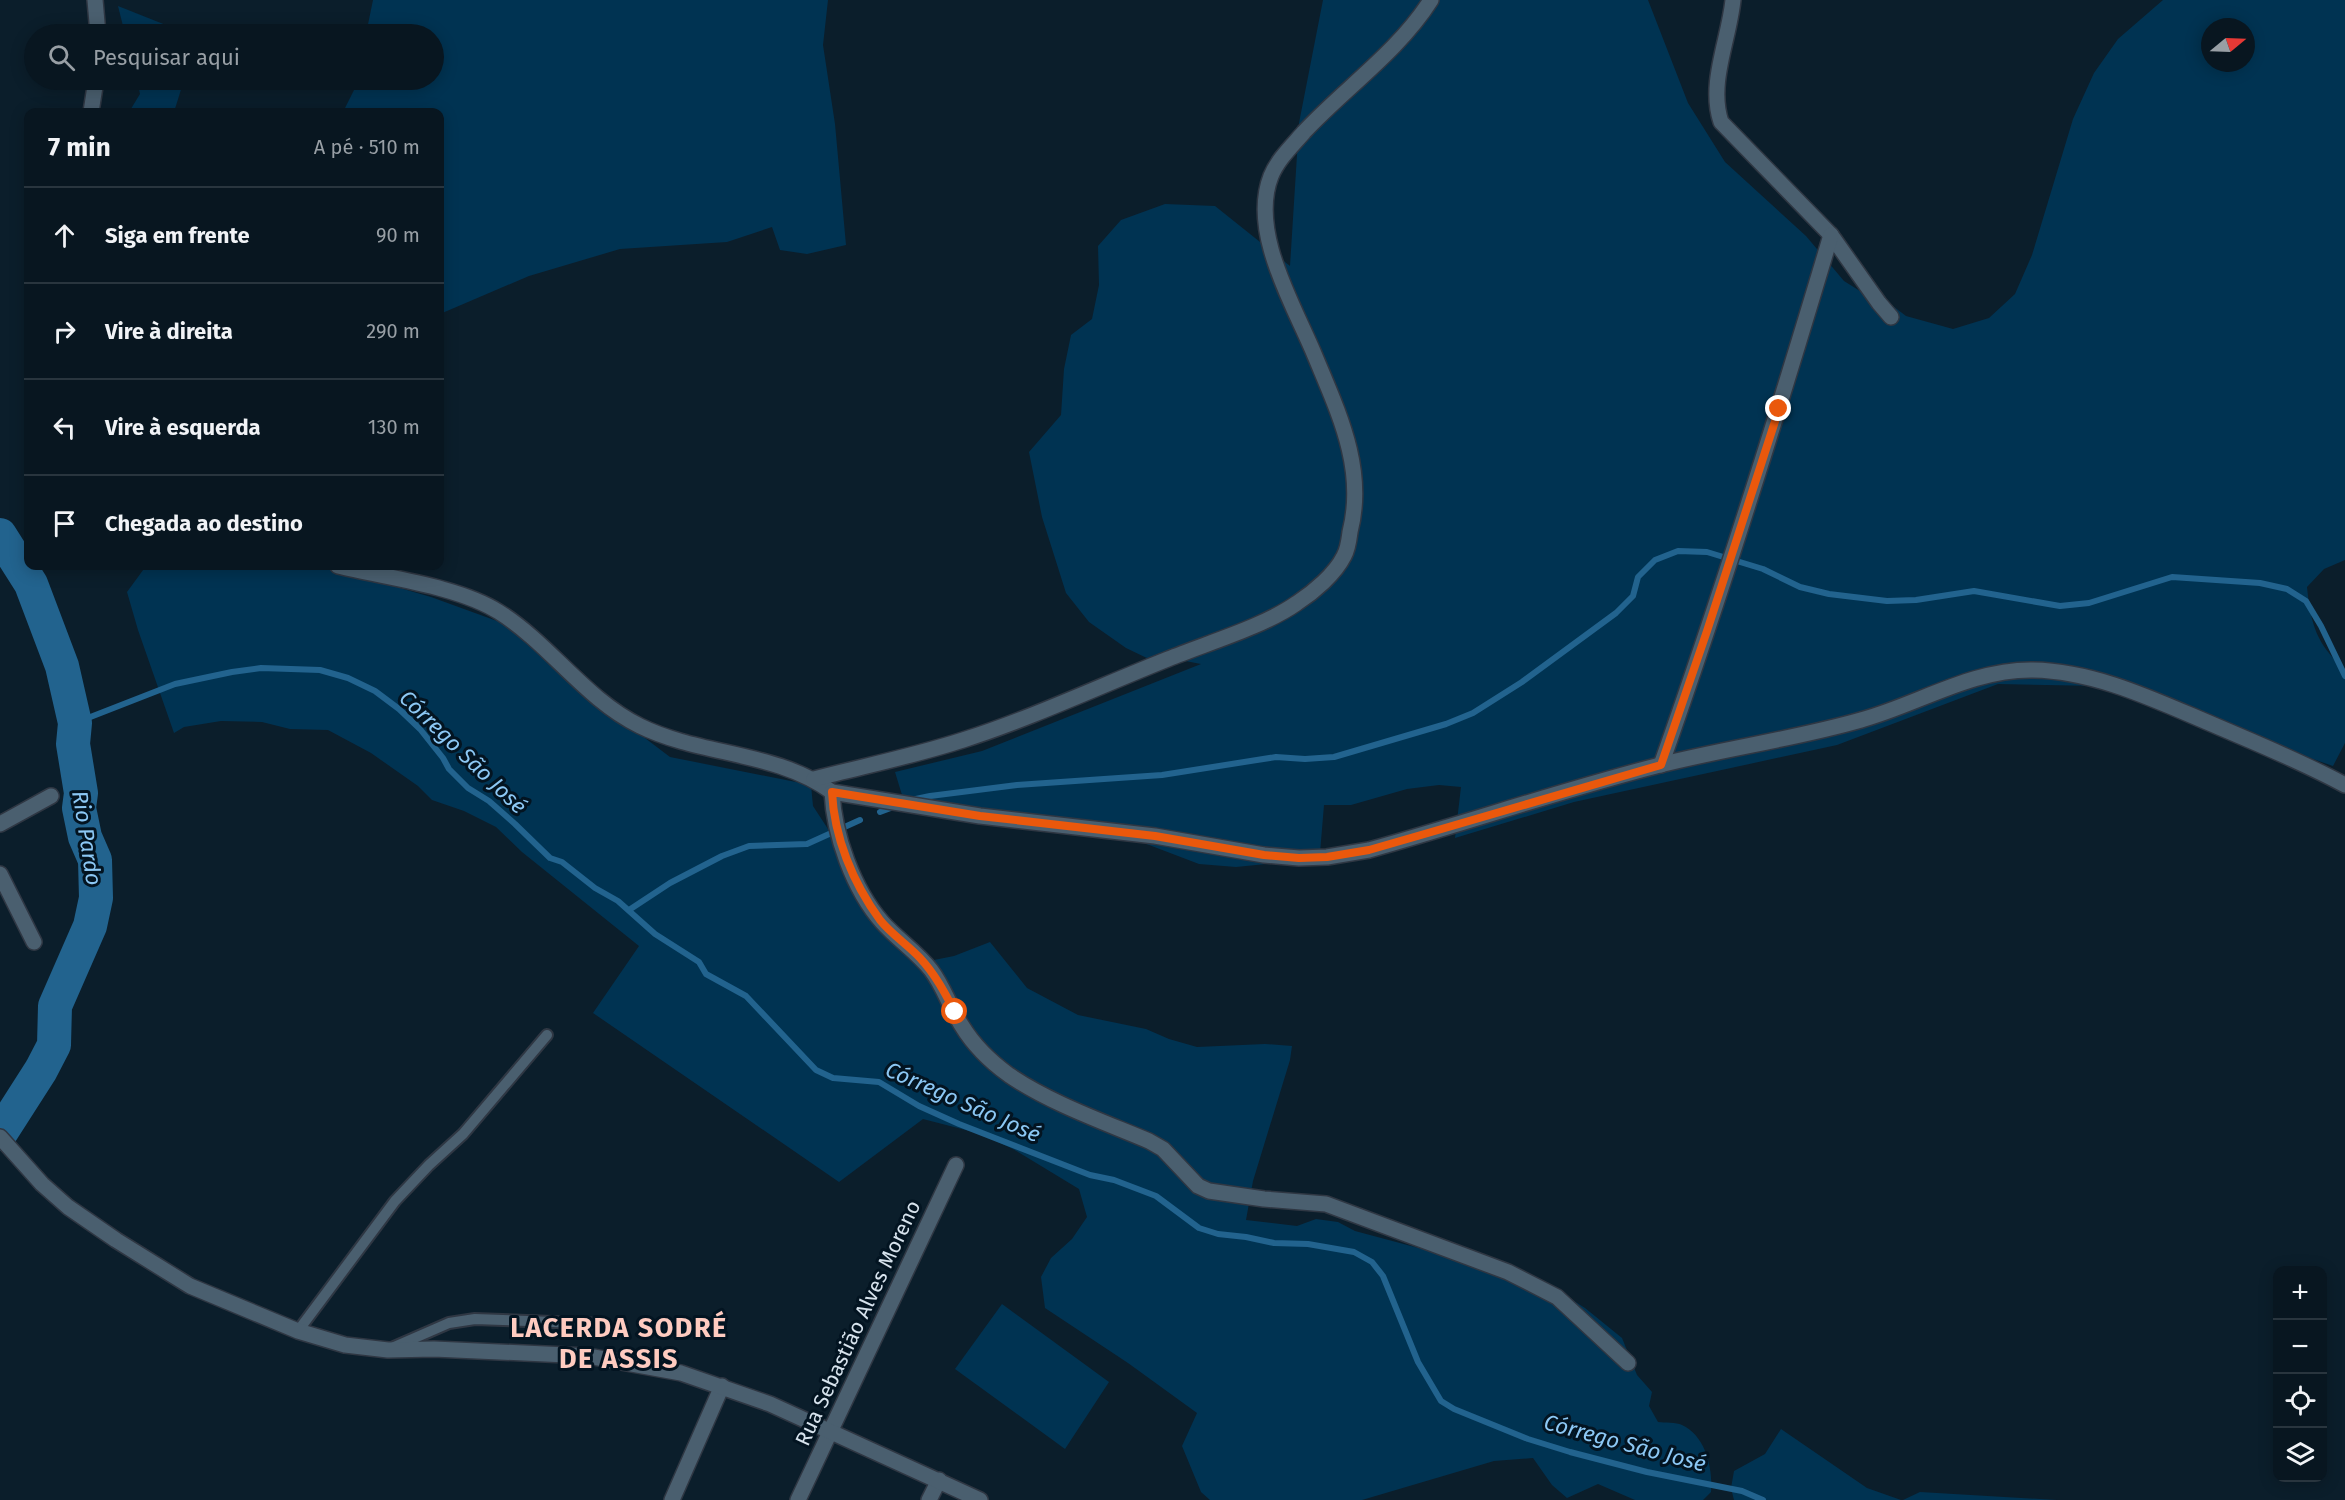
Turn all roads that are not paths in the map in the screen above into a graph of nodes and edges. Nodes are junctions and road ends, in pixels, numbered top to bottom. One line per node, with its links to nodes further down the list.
1 (95, 0): 4 (street)
2 (1431, 0): 11 (street)
3 (1733, 0): 7 (street)
4 (97, 24)
5 (94, 90): 6 (street)
6 (92, 108)
7 (1831, 236): 8 (street); 10 (street)
8 (1891, 317)
9 (355, 570): 11 (street)
10 (1661, 765): 12 (street); 13 (street)
11 (814, 779): 13 (street)
12 (2345, 785)
13 (832, 792): 24 (street)
14 (51, 796): 15 (street)
15 (0, 824)
16 (0, 874): 17 (street)
17 (34, 942)
18 (547, 1035): 22 (lane)
19 (0, 1137): 22 (street)
20 (956, 1165): 26 (street, Rua Sebastião Alves Moreno)
21 (604, 1324): 23 (lane)
22 (298, 1330): 23 (street)
23 (388, 1350): 25 (street)
24 (1628, 1363)
25 (722, 1386): 26 (street); 28 (street)
26 (831, 1430): 27 (street); 29 (street, Rua Sebastião Alves Moreno)
27 (939, 1480): 30 (street); 31 (street)
28 (672, 1500)
29 (798, 1500)
30 (929, 1500)
31 (980, 1500)

